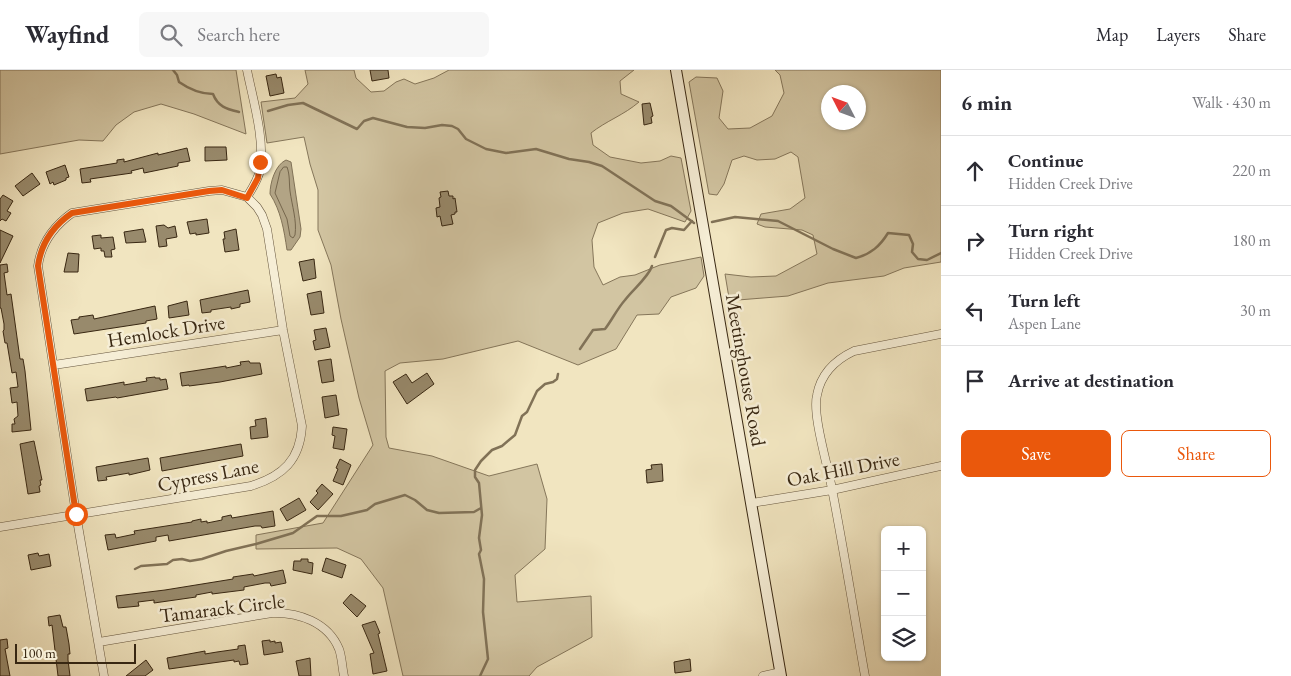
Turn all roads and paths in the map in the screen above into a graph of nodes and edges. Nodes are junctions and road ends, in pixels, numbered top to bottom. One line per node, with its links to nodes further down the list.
1 (247, 70): 3 (street)
2 (676, 70): 9 (street, Meetinghouse Road)
3 (247, 198): 4 (street, Cypress Lane); 6 (street)
4 (283, 330): 6 (street, Hemlock Drive); 10 (street, Cypress Lane)
5 (941, 334): 8 (street)
6 (54, 365): 10 (street)
7 (941, 466): 8 (street, Oak Hill Drive)
8 (832, 490): 9 (street, Oak Hill Drive); 17 (street)
9 (752, 503): 13 (street, Meetinghouse Road)
10 (76, 514): 11 (street, Cypress Lane); 12 (street)
11 (0, 527)
12 (99, 642): 14 (street); 15 (street, Tamarack Circle)
13 (781, 674): 16 (street)
14 (104, 676)
15 (344, 676)
16 (763, 676)
17 (865, 676)

